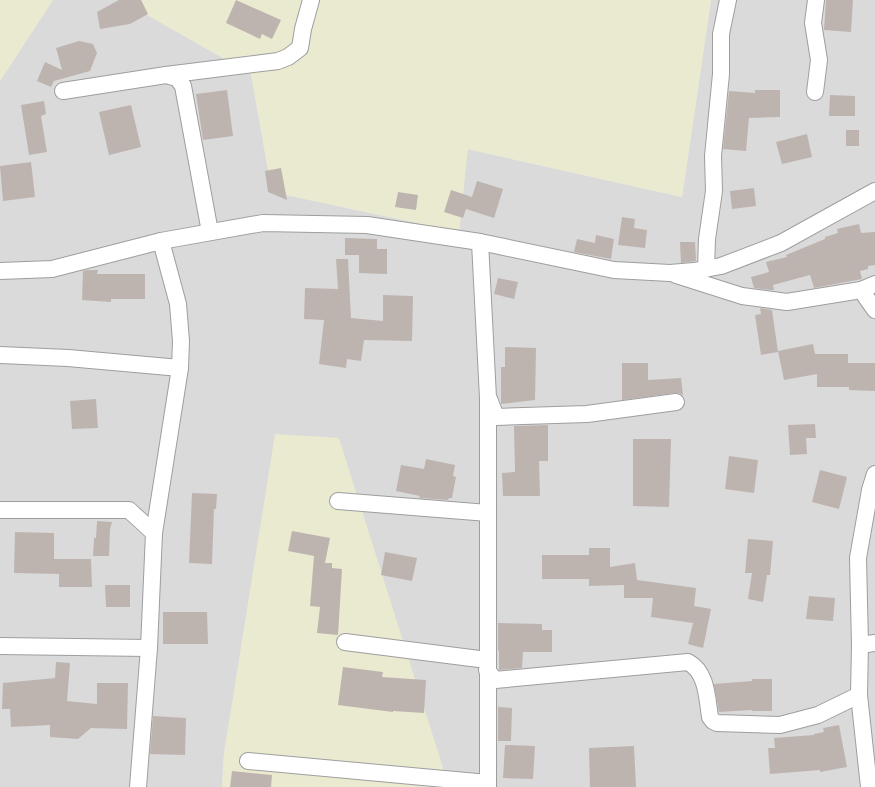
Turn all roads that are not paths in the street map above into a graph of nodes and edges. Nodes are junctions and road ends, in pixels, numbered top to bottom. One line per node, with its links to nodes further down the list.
1 (311, 0): 4 (street)
2 (728, 0): 11 (street)
3 (816, 0): 6 (street)
4 (166, 75): 5 (street); 8 (street)
5 (63, 92)
6 (816, 92)
7 (875, 192): 11 (street)
8 (210, 232): 9 (street); 10 (street)
9 (161, 241): 12 (street); 17 (street)
10 (480, 242): 13 (street); 18 (street)
11 (706, 269): 13 (street)
12 (0, 271)
13 (670, 273): 14 (street)
14 (868, 287): 15 (street)
15 (875, 310)
16 (0, 355): 17 (street)
17 (180, 368): 24 (street)
18 (488, 398): 19 (street); 23 (street)
19 (676, 402)
20 (875, 474): 26 (street)
21 (338, 502): 23 (street)
22 (0, 510): 24 (street)
23 (488, 513): 29 (street)
24 (154, 533): 28 (street)
25 (345, 642): 29 (street)
26 (867, 644): 30 (street)
27 (0, 646): 28 (street)
28 (150, 648): 34 (street)
29 (487, 665): 30 (street); 33 (street)
30 (859, 695): 31 (street)
31 (869, 729): 35 (street)
32 (248, 761): 33 (street)
33 (488, 785)
34 (138, 787)
35 (869, 787)

